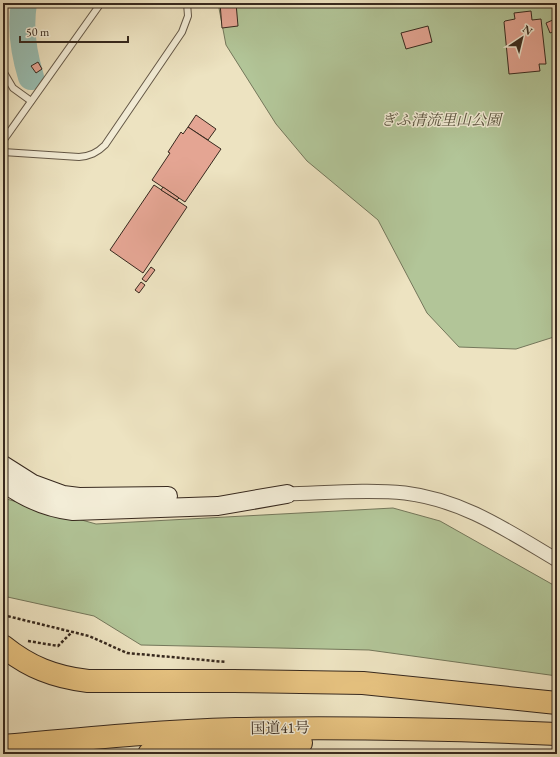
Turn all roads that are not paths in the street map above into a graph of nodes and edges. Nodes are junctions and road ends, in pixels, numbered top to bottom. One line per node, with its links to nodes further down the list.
1 (101, 3): 4 (lane)
2 (187, 3): 6 (lane)
3 (3, 71): 4 (lane)
4 (31, 101): 5 (lane)
5 (3, 141)
6 (3, 152)
7 (3, 465): 9 (street)
8 (3, 482): 9 (street)
9 (287, 494): 10 (street)
10 (557, 560)
11 (3, 646): 12 (highway)
12 (557, 703)
13 (557, 734): 16 (highway, 国道41号)
14 (361, 736): 15 (highway, 国道41号); 17 (highway, 国道41号); 18 (highway)
15 (557, 742)
16 (3, 746)
17 (3, 753)
18 (149, 754)

